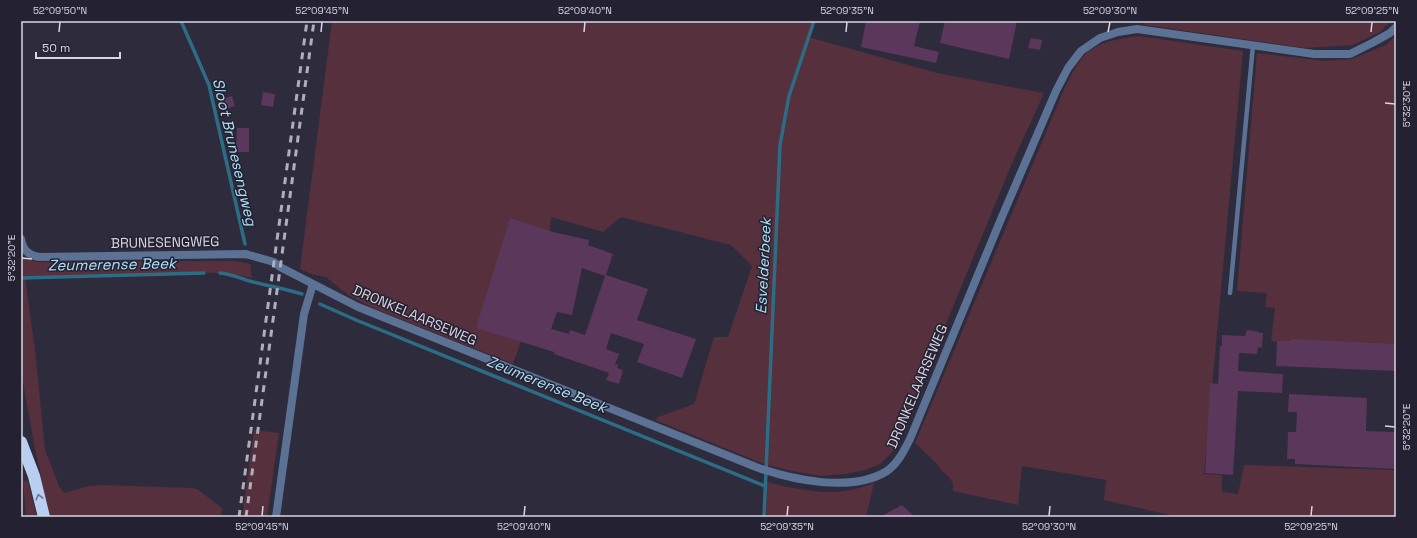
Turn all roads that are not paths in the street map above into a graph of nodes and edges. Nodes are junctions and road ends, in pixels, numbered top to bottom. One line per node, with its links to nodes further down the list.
1 (1396, 28): 2 (street, DRONKELAARSEWEG)
2 (1253, 45): 4 (street, DRONKELAARSEWEG); 5 (lane)
3 (21, 239): 4 (street, BRUNESENGWEG)
4 (313, 284): 8 (street)
5 (1230, 292)
6 (21, 442): 7 (highway, one-way to 6)
7 (44, 517)
8 (276, 517)

